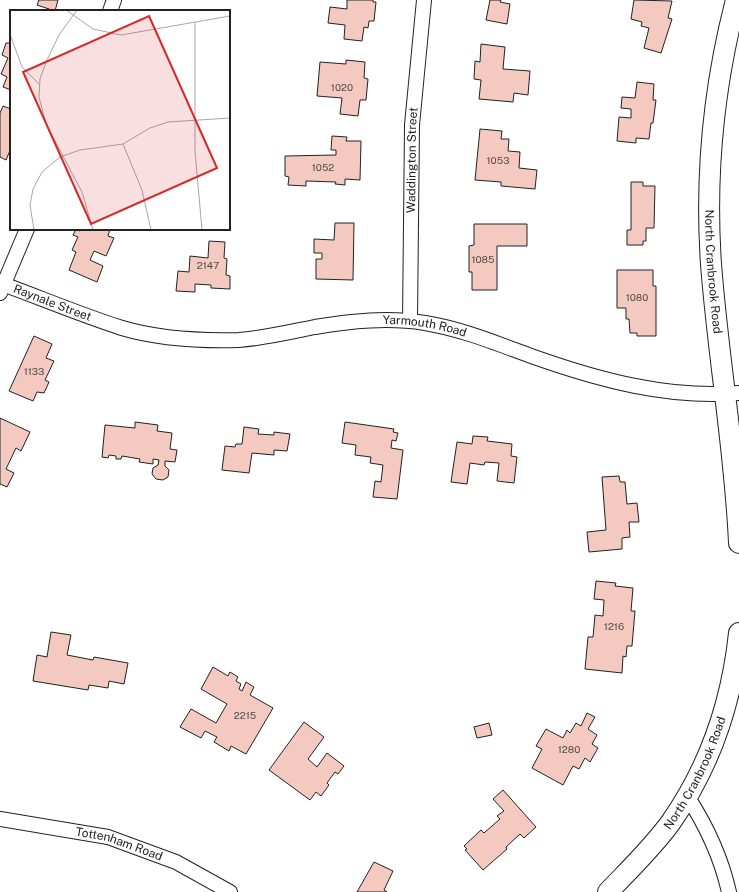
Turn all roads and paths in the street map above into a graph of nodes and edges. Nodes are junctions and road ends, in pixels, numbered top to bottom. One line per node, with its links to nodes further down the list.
1 (114, 0): 4 (street)
2 (424, 0): 7 (street, Waddington Street)
3 (736, 0): 9 (street, North Cranbrook Road)
4 (110, 10)
5 (27, 230): 6 (street)
6 (1, 287): 8 (street, Raynale Street)
7 (410, 321): 8 (street, Yarmouth Road); 9 (street, Yarmouth Road)
8 (106, 322)
9 (732, 394): 10 (street, North Cranbrook Road)
10 (739, 543)
11 (739, 633): 12 (street, North Cranbrook Road)
12 (687, 796): 15 (street, North Cranbrook Road); 16 (street)
13 (0, 819): 14 (street, Tottenham Road)
14 (230, 892)
15 (608, 892)
16 (729, 892)

